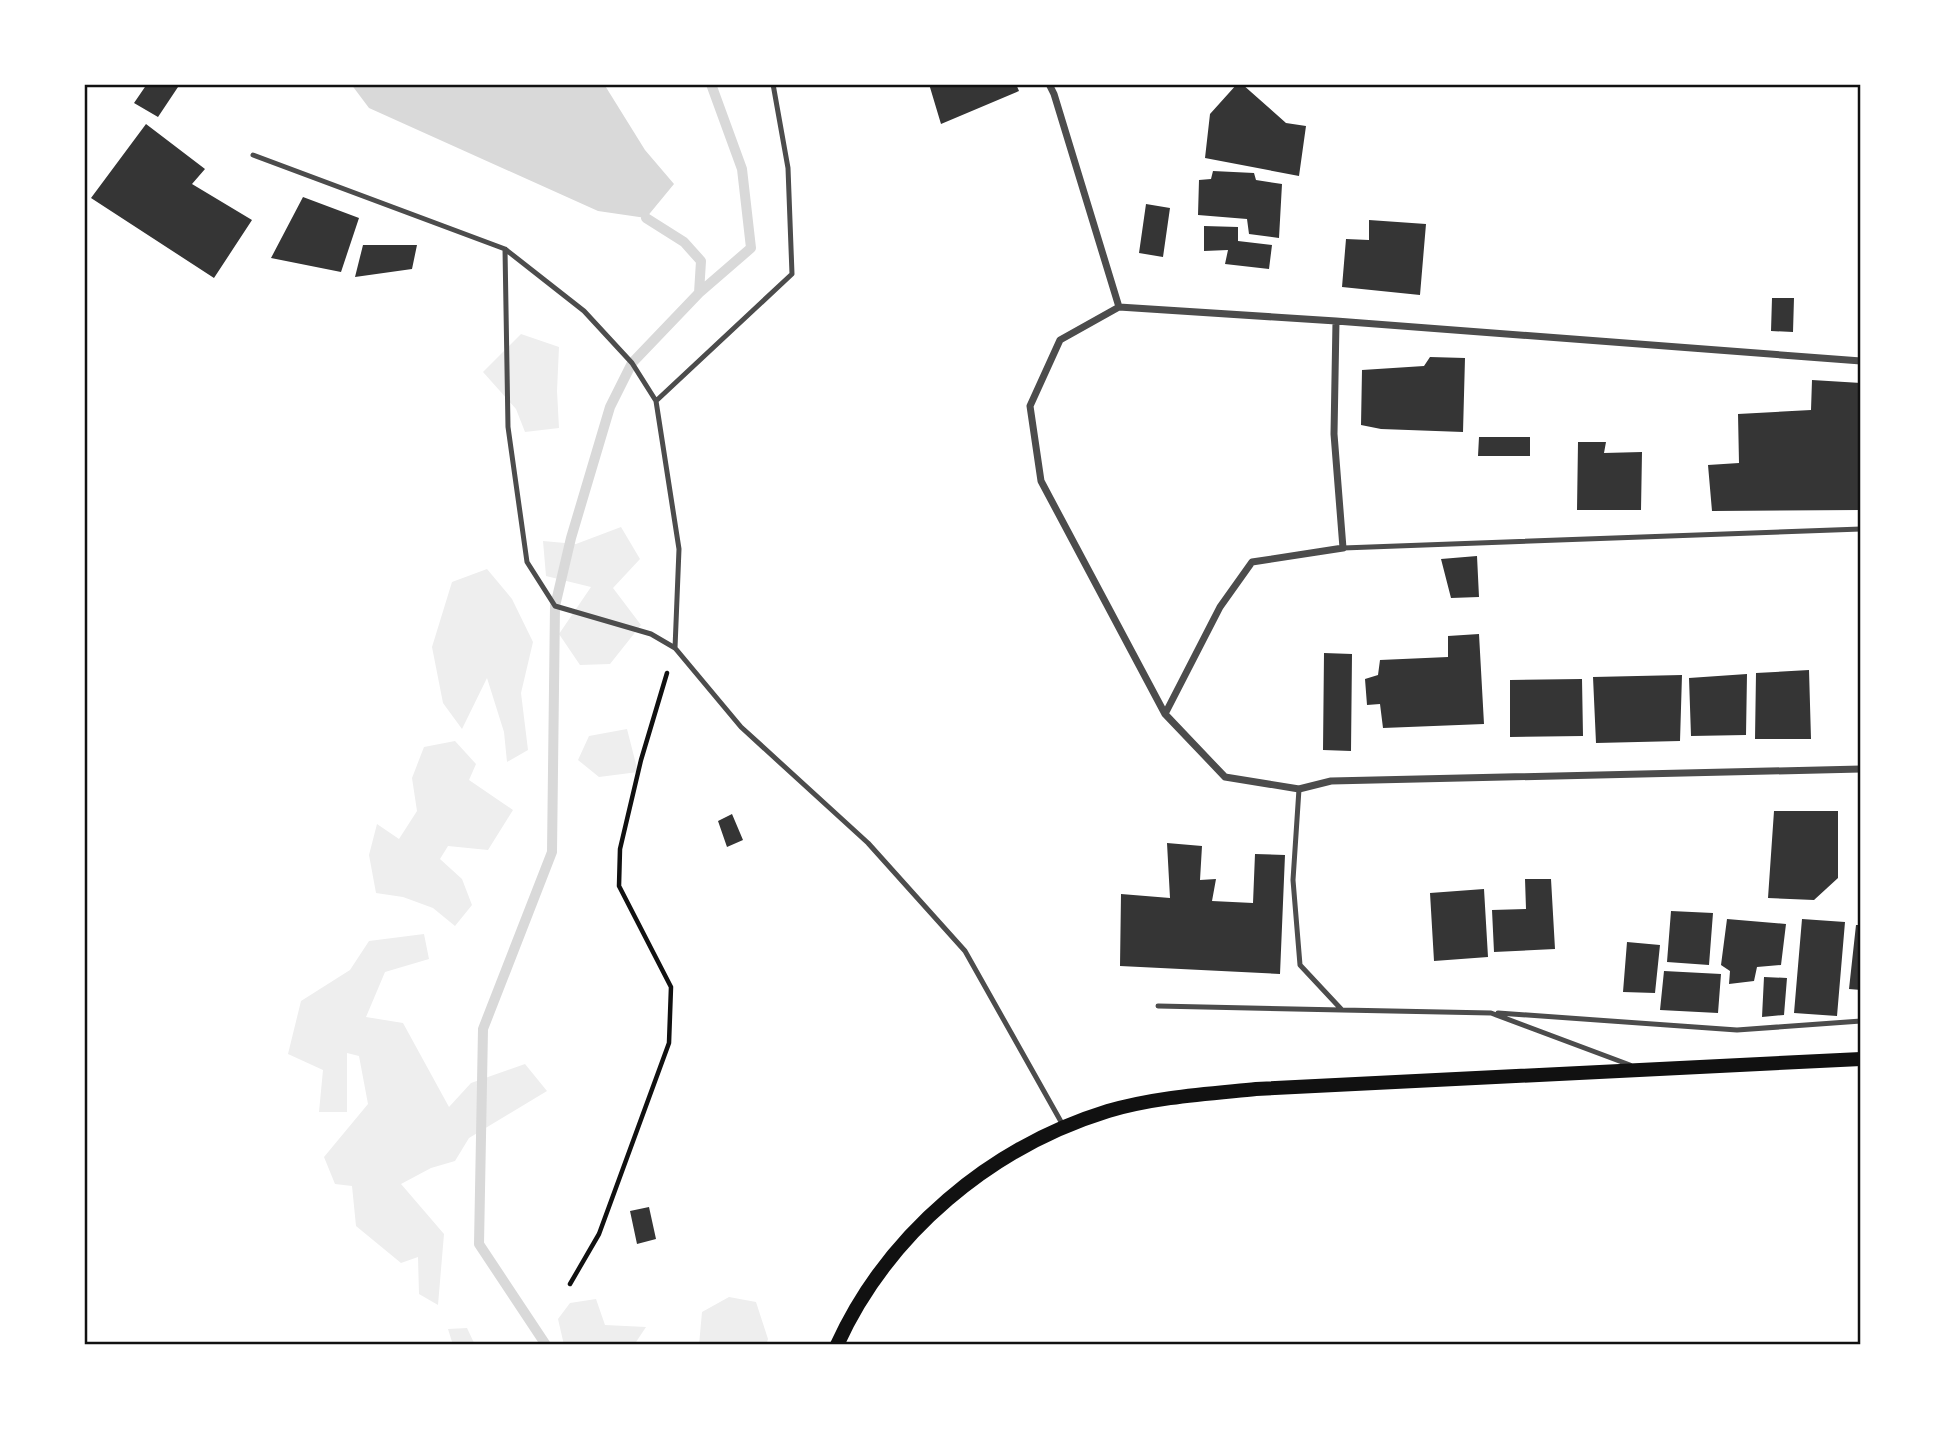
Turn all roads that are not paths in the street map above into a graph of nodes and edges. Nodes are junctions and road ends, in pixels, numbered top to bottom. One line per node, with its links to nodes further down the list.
1 (773, 84): 8 (lane)
2 (1049, 84): 5 (street)
3 (253, 155): 4 (lane)
4 (505, 249): 8 (lane); 11 (lane)
5 (1119, 307): 6 (street); 12 (street)
6 (1336, 321): 7 (street); 10 (street)
7 (1861, 361)
8 (656, 401): 11 (lane)
9 (1861, 529): 10 (lane)
10 (1343, 548): 12 (street)
11 (675, 648): 21 (lane)
12 (1165, 714): 14 (street)
13 (1861, 769): 14 (street)
14 (1299, 789): 16 (lane)
15 (1158, 1006): 16 (lane)
16 (1342, 1010): 17 (lane)
17 (1491, 1013): 18 (lane); 20 (lane)
18 (1861, 1021)
19 (1861, 1059): 20 (main road)
20 (1643, 1070): 21 (main road)
21 (1064, 1127): 22 (main road)
22 (837, 1345)

